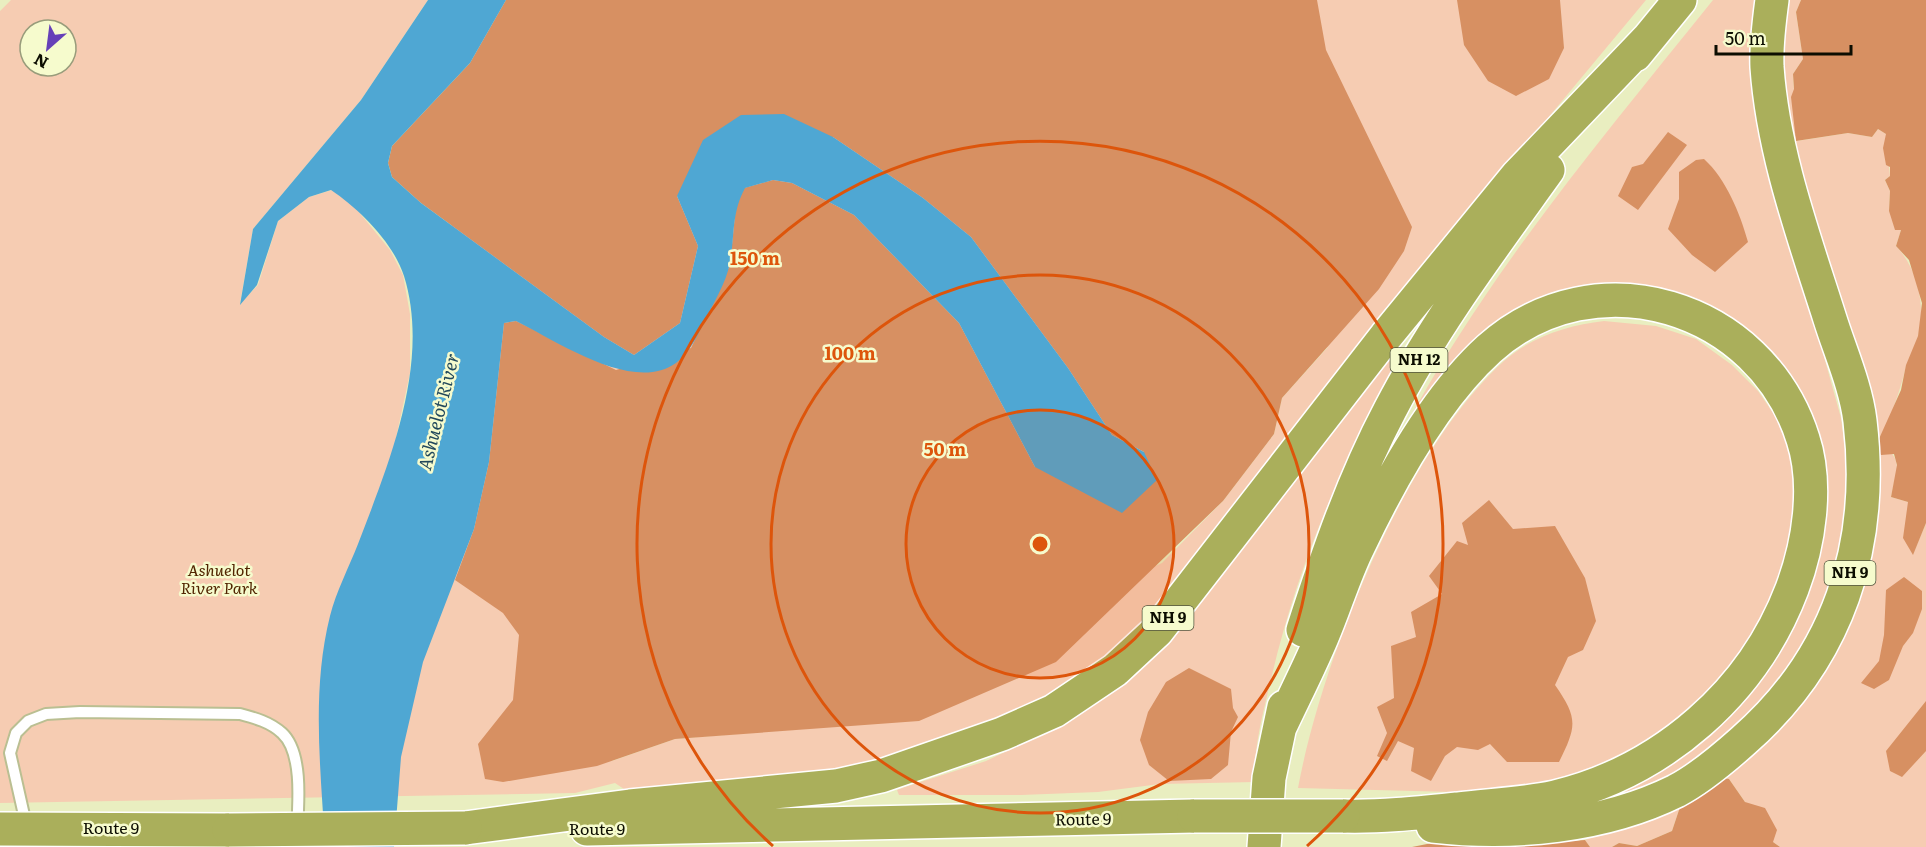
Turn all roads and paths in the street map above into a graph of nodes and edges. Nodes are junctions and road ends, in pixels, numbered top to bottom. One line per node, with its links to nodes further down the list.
1 (1680, 0): 3 (highway, NH 9)
2 (1772, 0): 5 (highway, NH 9)
3 (1648, 39): 4 (highway, NH 12); 6 (highway, NH 9)
4 (1280, 727): 5 (highway); 11 (highway, NH 12)
5 (1381, 817): 7 (highway, Route 9 / NH 9, bridge)
6 (465, 828): 7 (highway, Route 9 / NH 9); 8 (highway, Route 9 / NH 9, bridge)
7 (639, 830): 10 (highway)
8 (8, 831): 9 (lane)
9 (296, 847)
10 (740, 847)
11 (1264, 847)

